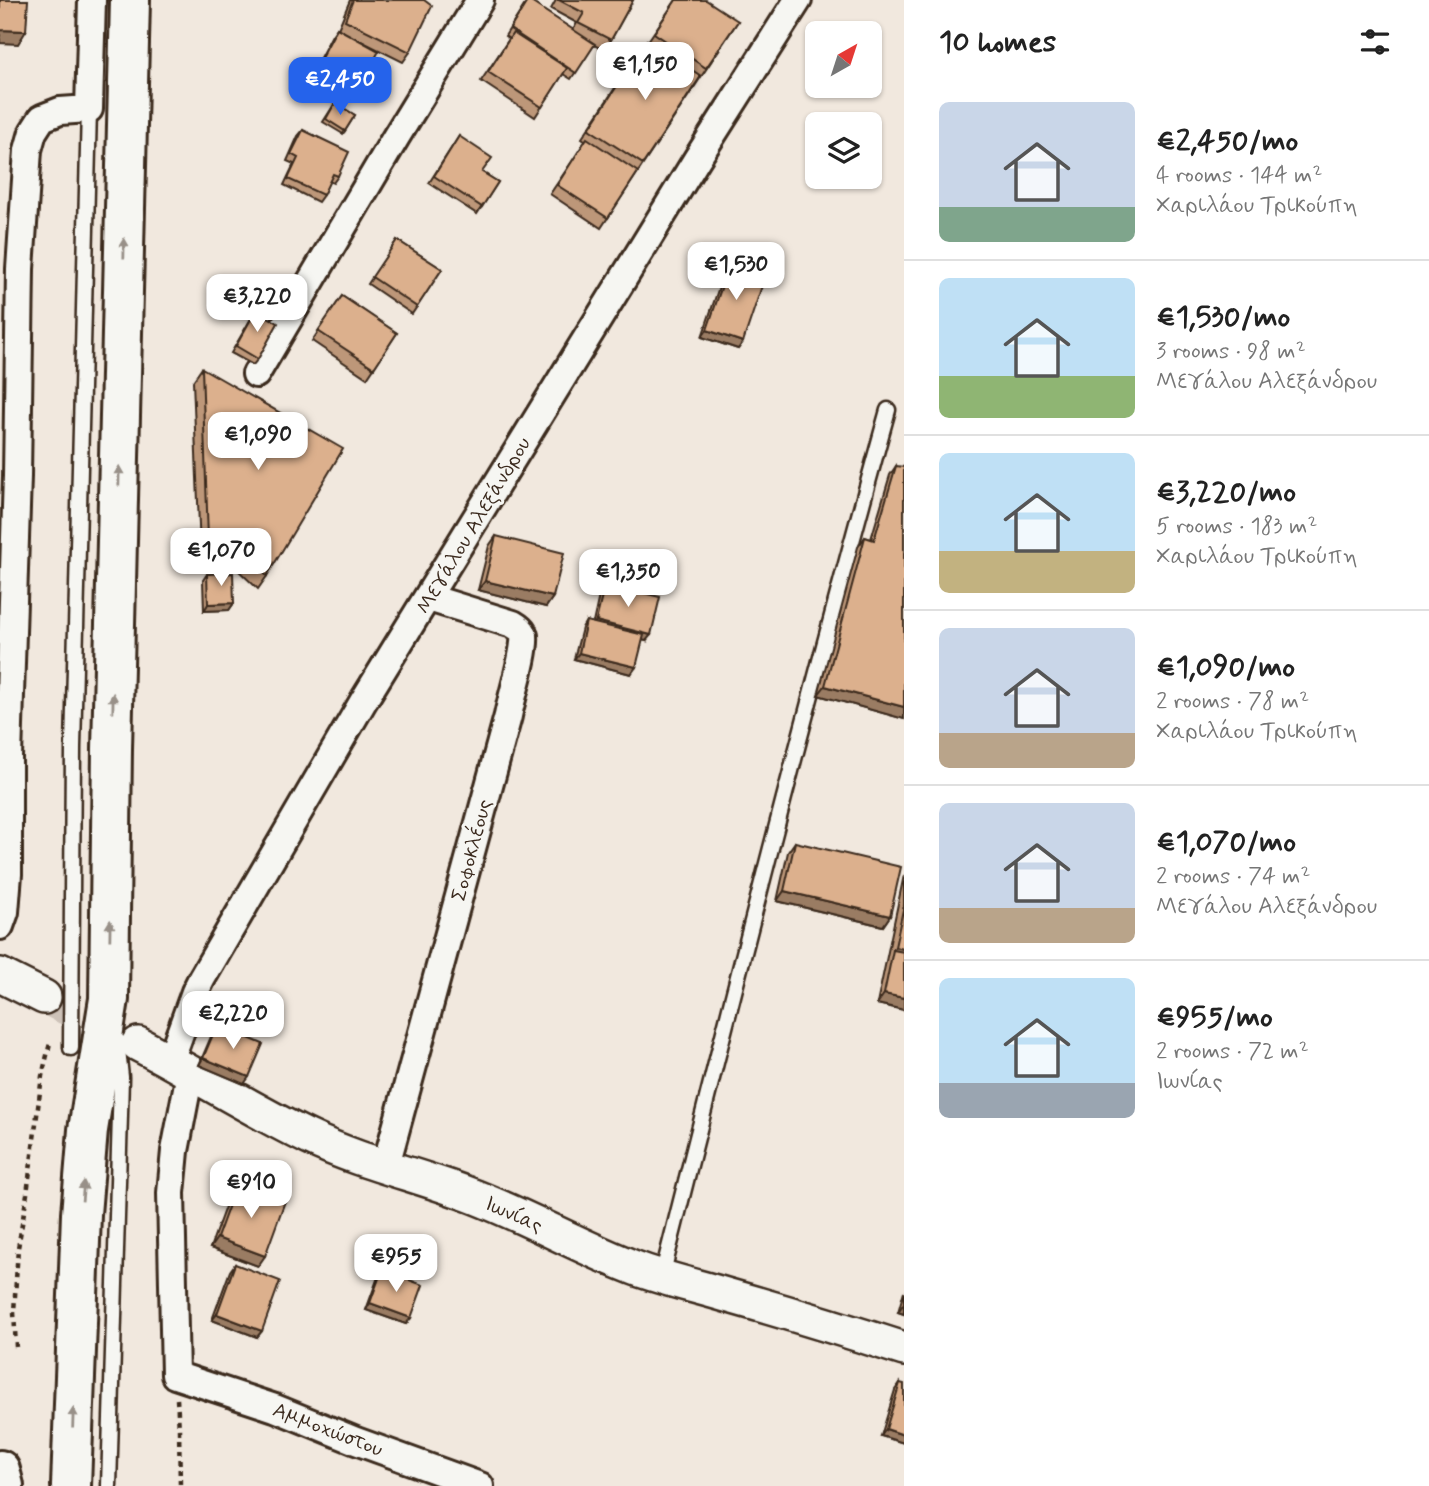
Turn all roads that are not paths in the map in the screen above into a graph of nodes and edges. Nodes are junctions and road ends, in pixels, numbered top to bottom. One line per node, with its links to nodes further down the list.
1 (92, 0): 5 (street)
2 (130, 0): 12 (highway, one-way to 2)
3 (480, 0): 6 (street)
4 (798, 0): 8 (street, Μεγάλου Αλεξάνδρου)
5 (89, 109): 9 (street); 14 (lane)
6 (256, 374)
7 (888, 411): 17 (lane)
8 (429, 598): 15 (street, Μεγάλου Αλεξάνδρου); 16 (street, Σοφοκλέους)
9 (0, 926)
10 (0, 975): 11 (street)
11 (44, 997)
12 (109, 999): 22 (highway, one-way to 12); 23 (lane)
13 (138, 1044): 15 (street, Ιωνίας)
14 (71, 1048)
15 (180, 1067): 16 (street, Ιωνίας); 19 (street, Μεγάλου Αλεξάνδρου)
16 (386, 1166): 17 (street, Ιωνίας)
17 (662, 1276): 18 (street, Ιωνίας)
18 (904, 1349)
19 (175, 1375): 24 (street, Αμμοχώστου)
20 (0, 1470): 21 (highway)
21 (4, 1486)
22 (71, 1486)
23 (109, 1486)
24 (480, 1486)

